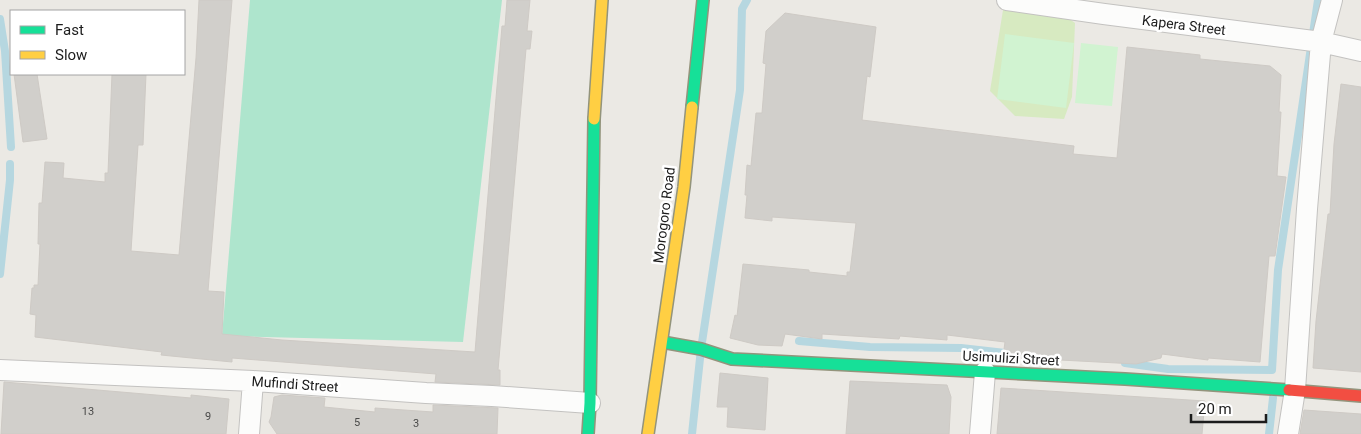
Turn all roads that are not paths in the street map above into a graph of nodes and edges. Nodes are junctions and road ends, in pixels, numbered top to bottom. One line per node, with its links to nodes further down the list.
1 (602, 0): 13 (main road)
2 (703, 0): 7 (main road, Morogoro Road)
3 (1007, 0): 5 (street, Kapera Street)
4 (1332, 0): 5 (street)
5 (1321, 42): 6 (street, Kapera Street); 11 (street)
6 (1361, 50)
7 (662, 342): 9 (main road, Usimulizi Street); 16 (main road, Morogoro Road)
8 (0, 370): 10 (street, Mufindi Street)
9 (985, 372): 11 (main road, Usimulizi Street); 17 (street)
10 (253, 381): 13 (street, Mufindi Street); 14 (street)
11 (1295, 390): 12 (main road, Usimulizi Street); 18 (street)
12 (1361, 396)
13 (590, 403): 15 (main road)
14 (249, 434)
15 (588, 434)
16 (648, 434)
17 (980, 434)
18 (1288, 434)

